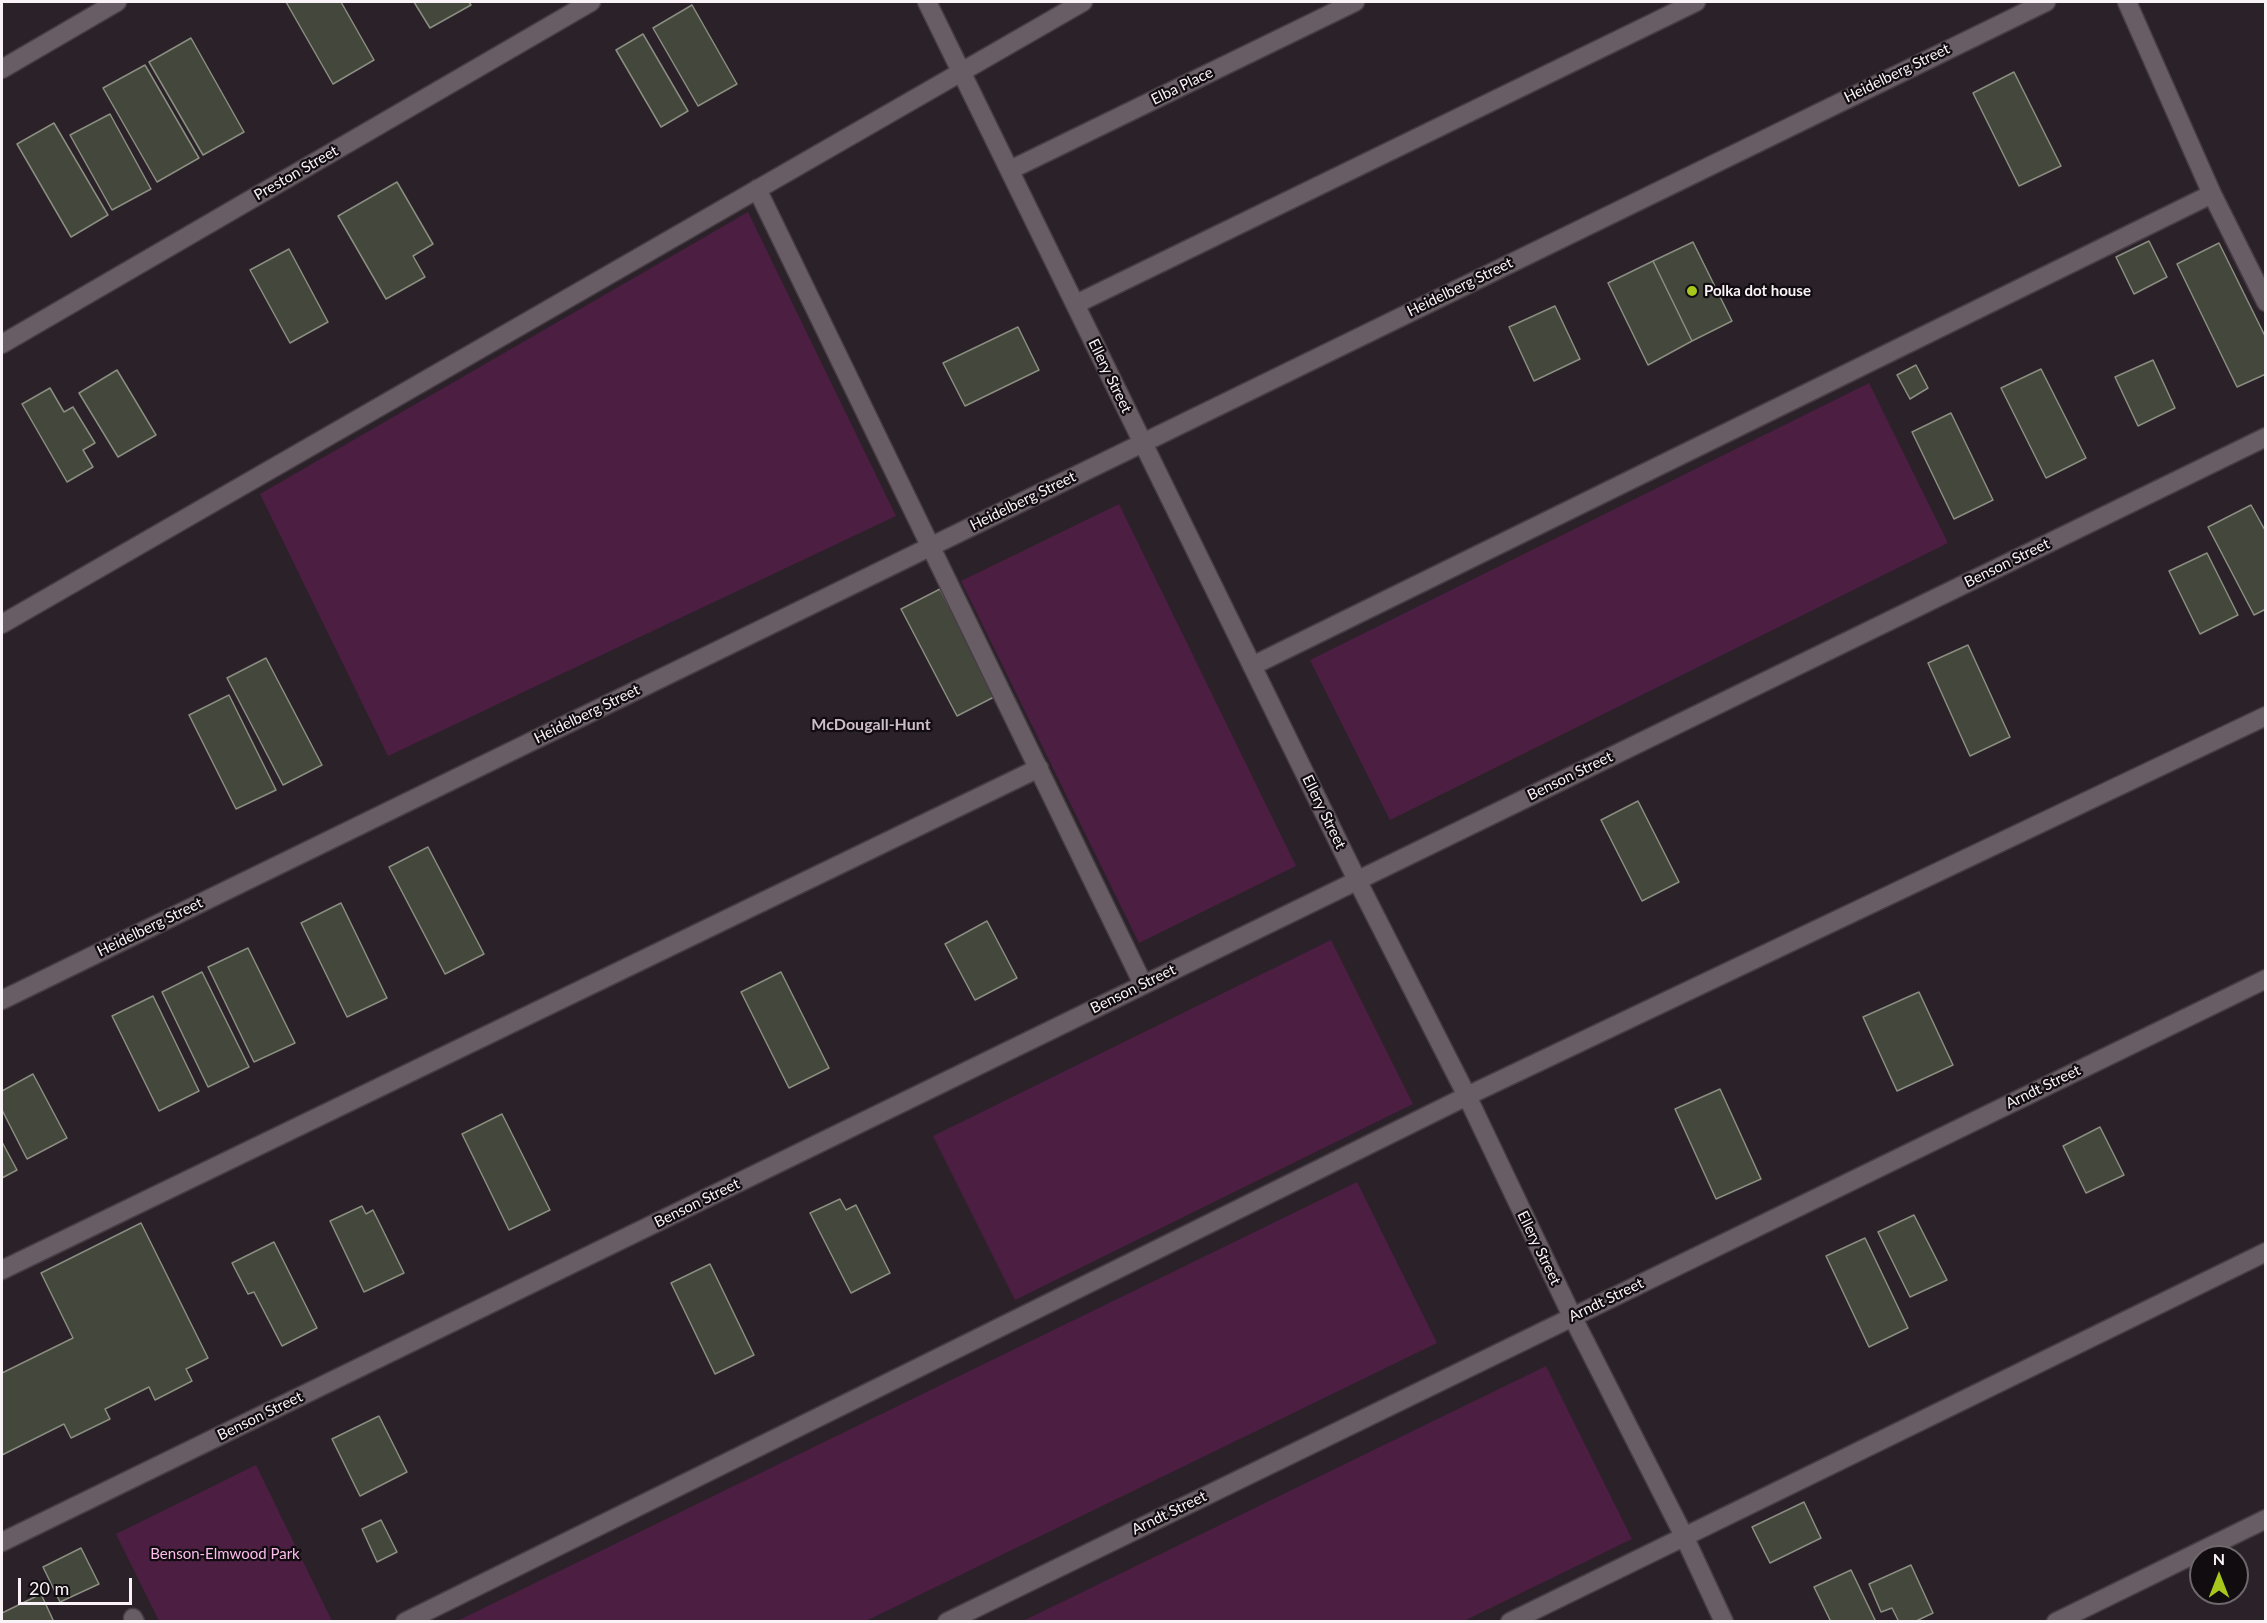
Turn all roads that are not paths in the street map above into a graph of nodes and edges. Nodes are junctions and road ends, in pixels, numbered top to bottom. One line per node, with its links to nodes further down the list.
1 (117, 2): 9 (street)
2 (591, 2): 16 (street, Preston Street)
3 (927, 2): 10 (street, Ellery Street)
4 (1083, 2): 10 (street)
5 (1355, 2): 11 (street, Elba Place)
6 (1696, 2): 15 (street)
7 (2046, 2): 18 (street, Heidelberg Street)
8 (2127, 2): 13 (street)
9 (2, 69)
10 (962, 72): 11 (street, Ellery Street); 12 (street)
11 (1010, 170): 15 (street, Ellery Street)
12 (757, 189): 19 (street); 20 (street)
13 (2212, 194): 14 (street); 21 (street)
14 (2265, 302)
15 (1076, 304): 18 (street, Ellery Street)
16 (2, 344)
17 (2265, 437): 24 (street, Benson Street)
18 (1143, 442): 19 (street, Heidelberg Street); 21 (street, Ellery Street)
19 (931, 546): 23 (street); 27 (street, Heidelberg Street)
20 (2, 624)
21 (1252, 666): 24 (street, Ellery Street)
22 (2265, 716): 28 (street)
23 (1039, 768): 26 (street); 30 (street)
24 (1357, 880): 26 (street, Benson Street); 28 (street, Ellery Street)
25 (2265, 979): 31 (street, Arndt Street)
26 (1143, 984): 34 (street, Benson Street)
27 (2, 1000)
28 (1467, 1096): 31 (street, Ellery Street); 35 (street)
29 (2265, 1252): 33 (street)
30 (2, 1270)
31 (1572, 1316): 33 (street, Ellery Street); 36 (street, Arndt Street)
32 (2265, 1519): 39 (street)
33 (1684, 1536): 37 (street); 38 (street, Ellery Street)
34 (2, 1542)
35 (405, 1622)
36 (947, 1622)
37 (1510, 1622)
38 (1724, 1622)
39 (2056, 1622)

